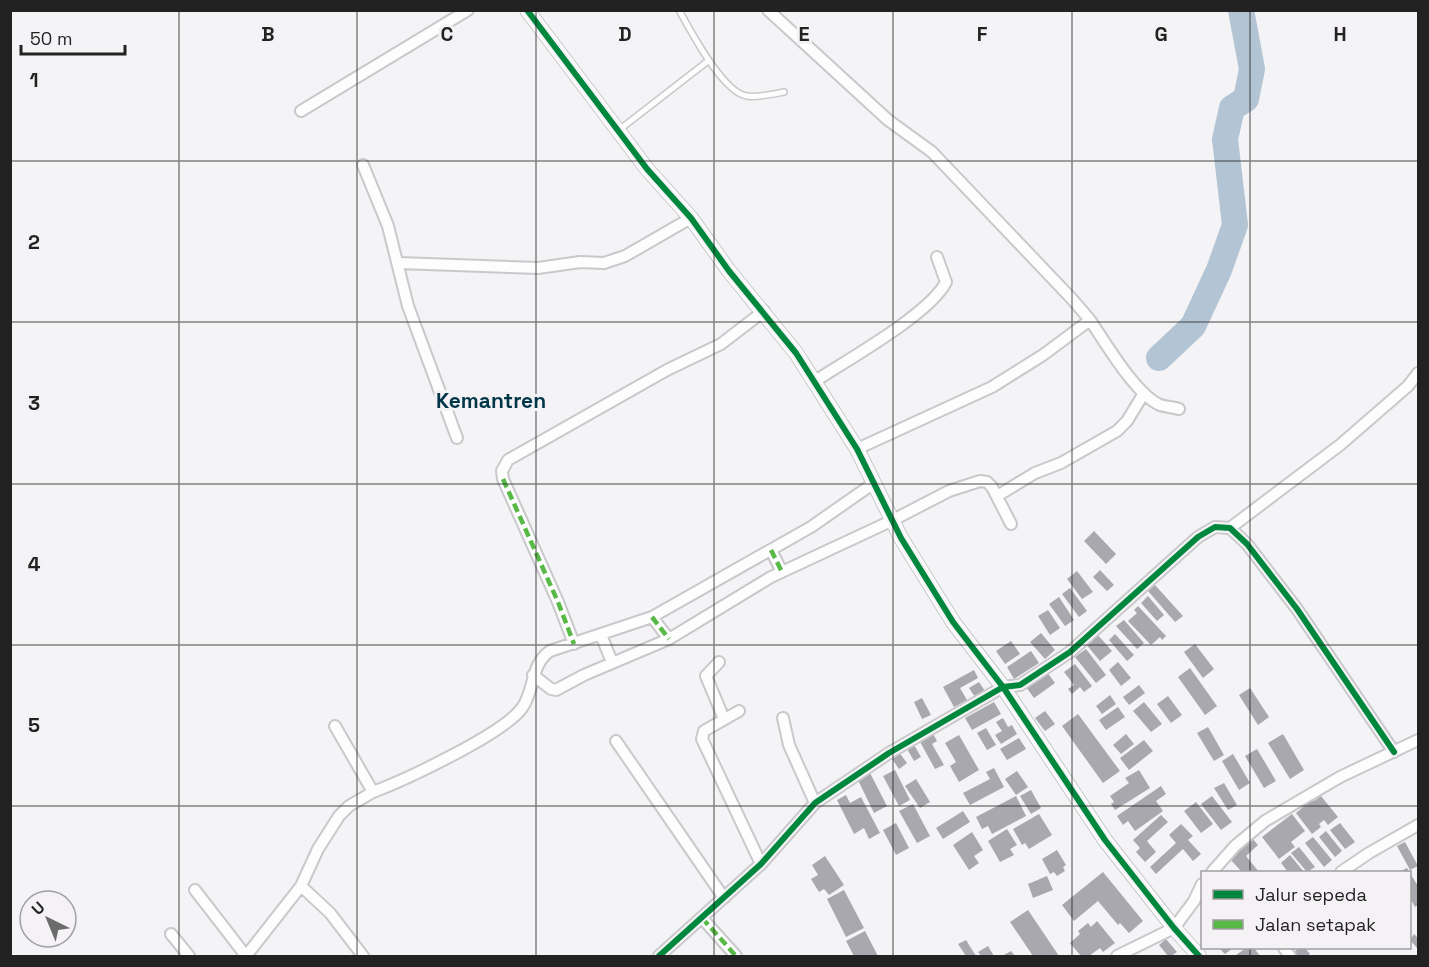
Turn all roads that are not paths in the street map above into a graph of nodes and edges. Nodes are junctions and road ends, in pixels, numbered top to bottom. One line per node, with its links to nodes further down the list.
1 (468, 10): 7 (street)
2 (527, 10): 8 (street)
3 (679, 10): 5 (lane)
4 (768, 10): 14 (street)
5 (708, 61): 6 (lane); 8 (lane)
6 (784, 92)
7 (301, 111)
8 (617, 131): 10 (street)
9 (363, 165): 12 (street)
10 (691, 218): 12 (street); 13 (street)
11 (937, 257): 16 (street)
12 (399, 263): 19 (street)
13 (764, 311): 16 (street); 31 (street)
14 (1090, 320): 17 (street); 20 (street)
15 (1419, 373): 25 (street)
16 (815, 381): 20 (street)
17 (1144, 393): 18 (street); 22 (street)
18 (1179, 409)
19 (457, 438)
20 (856, 449): 21 (street)
21 (878, 492): 23 (street); 26 (street)
22 (997, 496): 23 (street); 24 (street)
23 (891, 521): 27 (street); 35 (street)
24 (1011, 524)
25 (1230, 528): 35 (street); 42 (street)
26 (772, 553): 27 (street); 28 (street)
27 (780, 569): 29 (street)
28 (653, 619): 29 (street); 30 (street)
29 (666, 636): 32 (street)
30 (603, 639): 31 (street); 32 (street)
31 (574, 644): 34 (street)
32 (612, 660): 34 (street)
33 (719, 662): 38 (street)
34 (537, 678): 43 (street)
35 (1003, 687): 44 (street); 54 (street)
36 (739, 711): 38 (street)
37 (783, 718): 44 (street)
38 (724, 719): 46 (street)
39 (334, 726): 43 (street)
40 (1419, 740): 42 (street)
41 (616, 741): 52 (street)
42 (1394, 752): 47 (street)
43 (373, 792): 49 (street)
44 (815, 803): 46 (street)
45 (1419, 825): 48 (street)
46 (761, 864): 52 (street)
47 (1214, 871)
48 (1344, 871)
49 (303, 888): 56 (street); 59 (street)
50 (1201, 888): 54 (street)
51 (195, 890): 56 (street)
52 (724, 898): 53 (street)
53 (702, 918): 57 (street); 60 (street)
54 (1174, 928): 61 (street); 62 (street)
55 (171, 934): 58 (street)
56 (246, 956)
57 (661, 956)
58 (189, 957)
59 (363, 957)
60 (736, 957)
61 (1117, 957)
62 (1199, 957)

